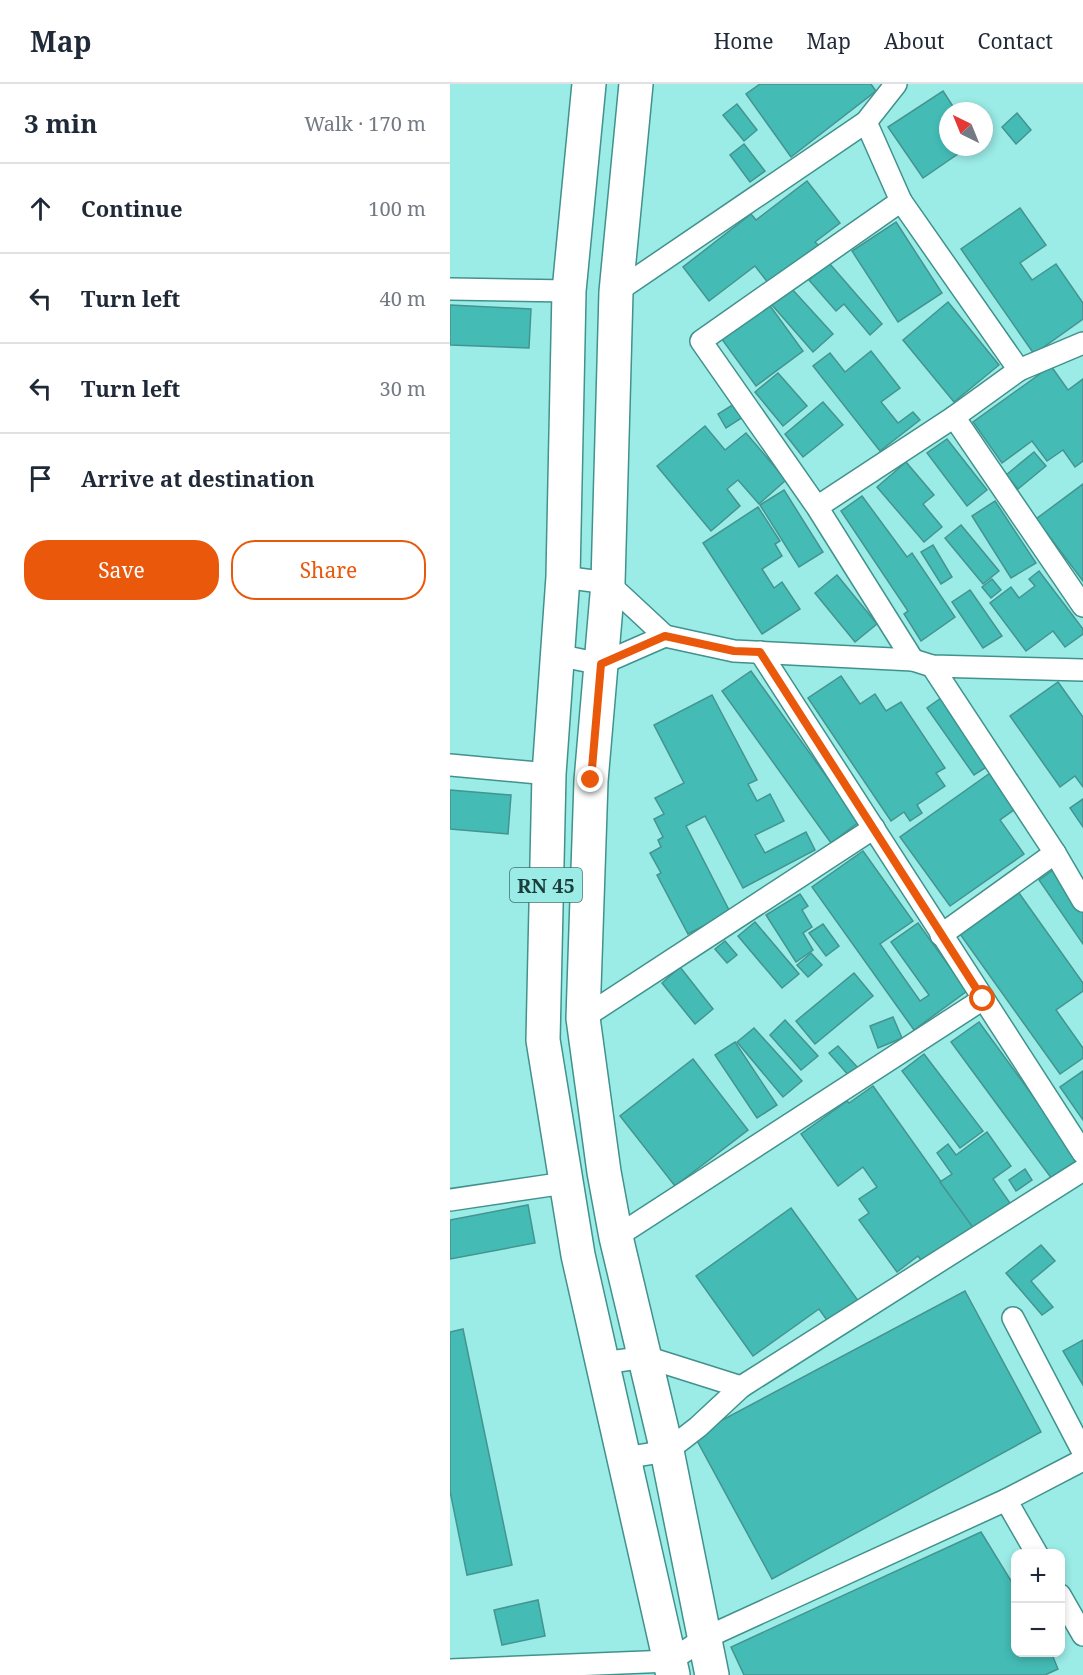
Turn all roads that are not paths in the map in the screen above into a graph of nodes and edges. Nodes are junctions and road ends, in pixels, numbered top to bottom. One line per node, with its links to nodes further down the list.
1 (589, 84): 7 (main road, RN 45)
2 (636, 84): 8 (main road, RN 45)
3 (896, 84): 4 (street)
4 (866, 122): 5 (street); 8 (street)
5 (901, 201): 10 (street); 12 (street)
6 (450, 289): 7 (street)
7 (569, 291): 13 (main road, RN 45)
8 (616, 292): 14 (main road, RN 45)
9 (1083, 343): 10 (street)
10 (1019, 370): 11 (street)
11 (954, 417): 12 (street); 15 (street)
12 (817, 507): 19 (street)
13 (563, 577): 14 (street); 18 (main road, RN 45)
14 (608, 583): 16 (street); 20 (main road, RN 45)
15 (1083, 606)
16 (665, 636): 17 (street); 20 (street)
17 (760, 652): 19 (street); 24 (street)
18 (557, 655): 20 (street); 23 (main road, RN 45)
19 (922, 663): 21 (street); 25 (street)
20 (601, 664): 29 (main road, RN 45)
21 (1083, 670)
22 (450, 765): 23 (street)
23 (549, 774): 32 (main road, RN 45)
24 (874, 828): 27 (street); 29 (street)
25 (1055, 853): 26 (street); 27 (street)
26 (1083, 901)
27 (941, 935): 28 (street)
28 (983, 999): 30 (street); 34 (street)
29 (583, 1018): 34 (main road, RN 45)
30 (1083, 1153)
31 (1083, 1170): 38 (street)
32 (565, 1183): 33 (street); 37 (main road, RN 45)
33 (450, 1200)
34 (616, 1237): 36 (main road, RN 45)
35 (1013, 1318): 40 (street)
36 (646, 1357): 37 (street); 38 (street); 39 (main road, RN 45)
37 (603, 1363): 41 (main road, RN 45)
38 (741, 1388): 39 (street)
39 (667, 1451): 41 (street); 47 (main road, RN 45)
40 (1083, 1452)
41 (624, 1458): 48 (main road, RN 45)
42 (1083, 1460): 43 (street)
43 (1006, 1500): 44 (street); 47 (street)
44 (1034, 1549)
45 (1065, 1603): 46 (street)
46 (1083, 1635)
47 (705, 1638): 48 (street); 50 (main road, RN 45)
48 (671, 1668): 49 (street)
49 (450, 1670)
50 (712, 1675)

